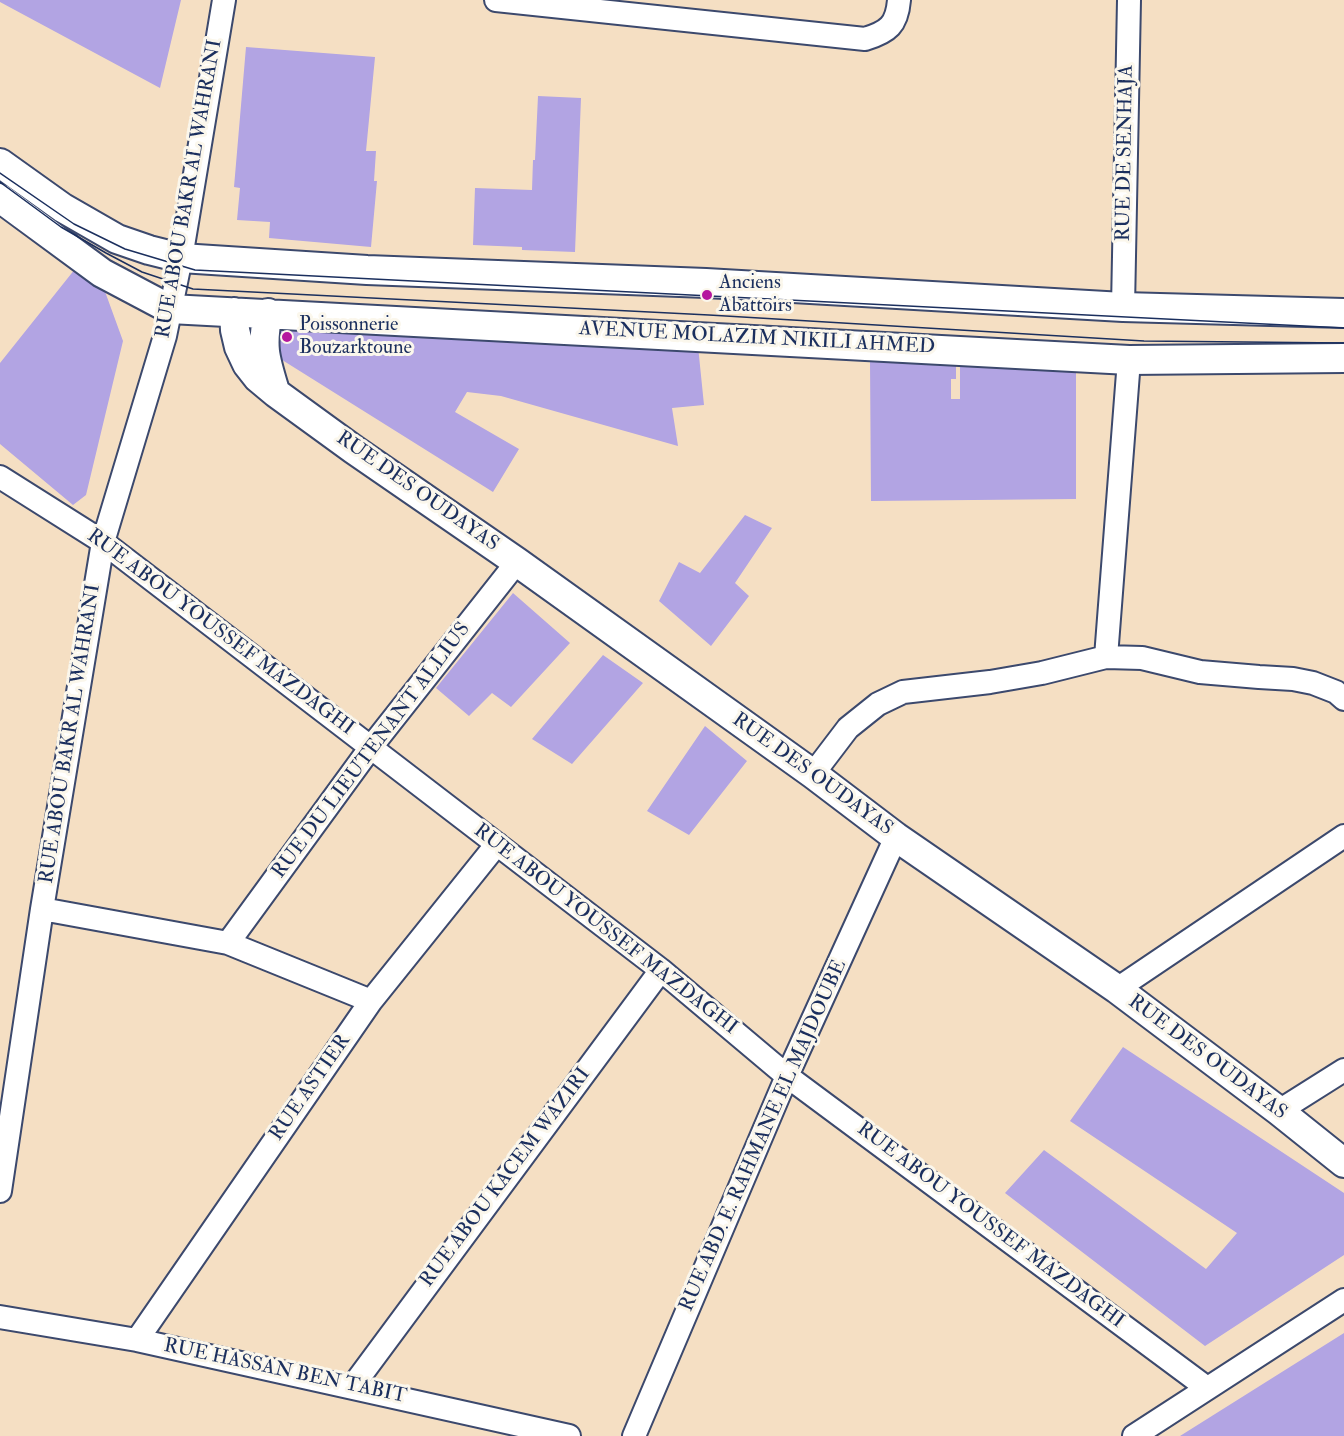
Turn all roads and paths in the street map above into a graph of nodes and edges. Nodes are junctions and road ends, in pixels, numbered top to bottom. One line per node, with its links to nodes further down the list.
1 (224, 0): 7 (street, RUE ABOU BAKR AL WAHRANI)
2 (496, 0): 3 (street)
3 (899, 0)
4 (1129, 0): 8 (street, RUE DE SENHAJA)
5 (0, 163): 7 (street)
6 (0, 198): 9 (street)
7 (181, 258): 8 (street); 9 (street, RUE ABOU BAKR AL WAHRANI)
8 (1123, 307): 12 (street)
9 (170, 309): 10 (street, AVENUE MOLAZIM NIKILI AHMED); 17 (street, RUE ABOU BAKR AL WAHRANI)
10 (234, 312): 11 (street, AVENUE MOLAZIM NIKILI AHMED); 15 (street, RUE DES OUDAYAS)
11 (268, 313): 14 (street, AVENUE MOLAZIM NIKILI AHMED); 15 (street)
12 (1344, 313)
13 (1344, 358): 14 (street, AVENUE MOLAZIM NIKILI AHMED)
14 (1129, 360): 19 (street)
15 (276, 393): 18 (street, RUE DES OUDAYAS)
16 (0, 477): 17 (street, RUE ABOU YOUSSEF MAZDAGHI)
17 (103, 542): 21 (street, RUE ABOU YOUSSEF MAZDAGHI); 26 (street, RUE ABOU BAKR AL WAHRANI)
18 (518, 562): 21 (street, RUE DU LIEUTENANT ALLIUS); 22 (street, RUE DES OUDAYAS)
19 (1106, 657): 20 (street); 22 (street)
20 (1344, 699)
21 (371, 747): 25 (street, RUE ABOU YOUSSEF MAZDAGHI); 27 (street, RUE DU LIEUTENANT ALLIUS)
22 (813, 774): 24 (street, RUE DES OUDAYAS)
23 (1344, 836): 29 (street)
24 (896, 837): 29 (street, RUE DES OUDAYAS); 32 (street, RUE ABD. E. RAHMANE EL MAJDOUBE)
25 (497, 844): 28 (street, RUE ABOU YOUSSEF MAZDAGHI); 30 (street, RUE ASTIER)
26 (42, 909): 27 (street); 35 (street, RUE ABOU BAKR AL WAHRANI)
27 (228, 943): 30 (street)
28 (661, 970): 32 (street, RUE ABOU YOUSSEF MAZDAGHI); 39 (street, RUE ABOU KACEM WAZIRI)
29 (1117, 989): 33 (street, RUE DES OUDAYAS)
30 (371, 1001): 38 (street, RUE ASTIER)
31 (1344, 1070): 33 (street)
32 (788, 1076): 40 (street, RUE ABOU YOUSSEF MAZDAGHI); 42 (street, RUE ABD. E. RAHMANE EL MAJDOUBE)
33 (1279, 1111): 34 (street, RUE DES OUDAYAS)
34 (1344, 1162)
35 (0, 1191)
36 (1344, 1300): 40 (street)
37 (0, 1317): 38 (street, RUE HASSAN BEN TABIT)
38 (137, 1340): 39 (street, RUE HASSAN BEN TABIT)
39 (352, 1387): 41 (street, RUE HASSAN BEN TABIT)
40 (1207, 1388): 43 (street)
41 (568, 1436)
42 (634, 1436)
43 (1134, 1436)

